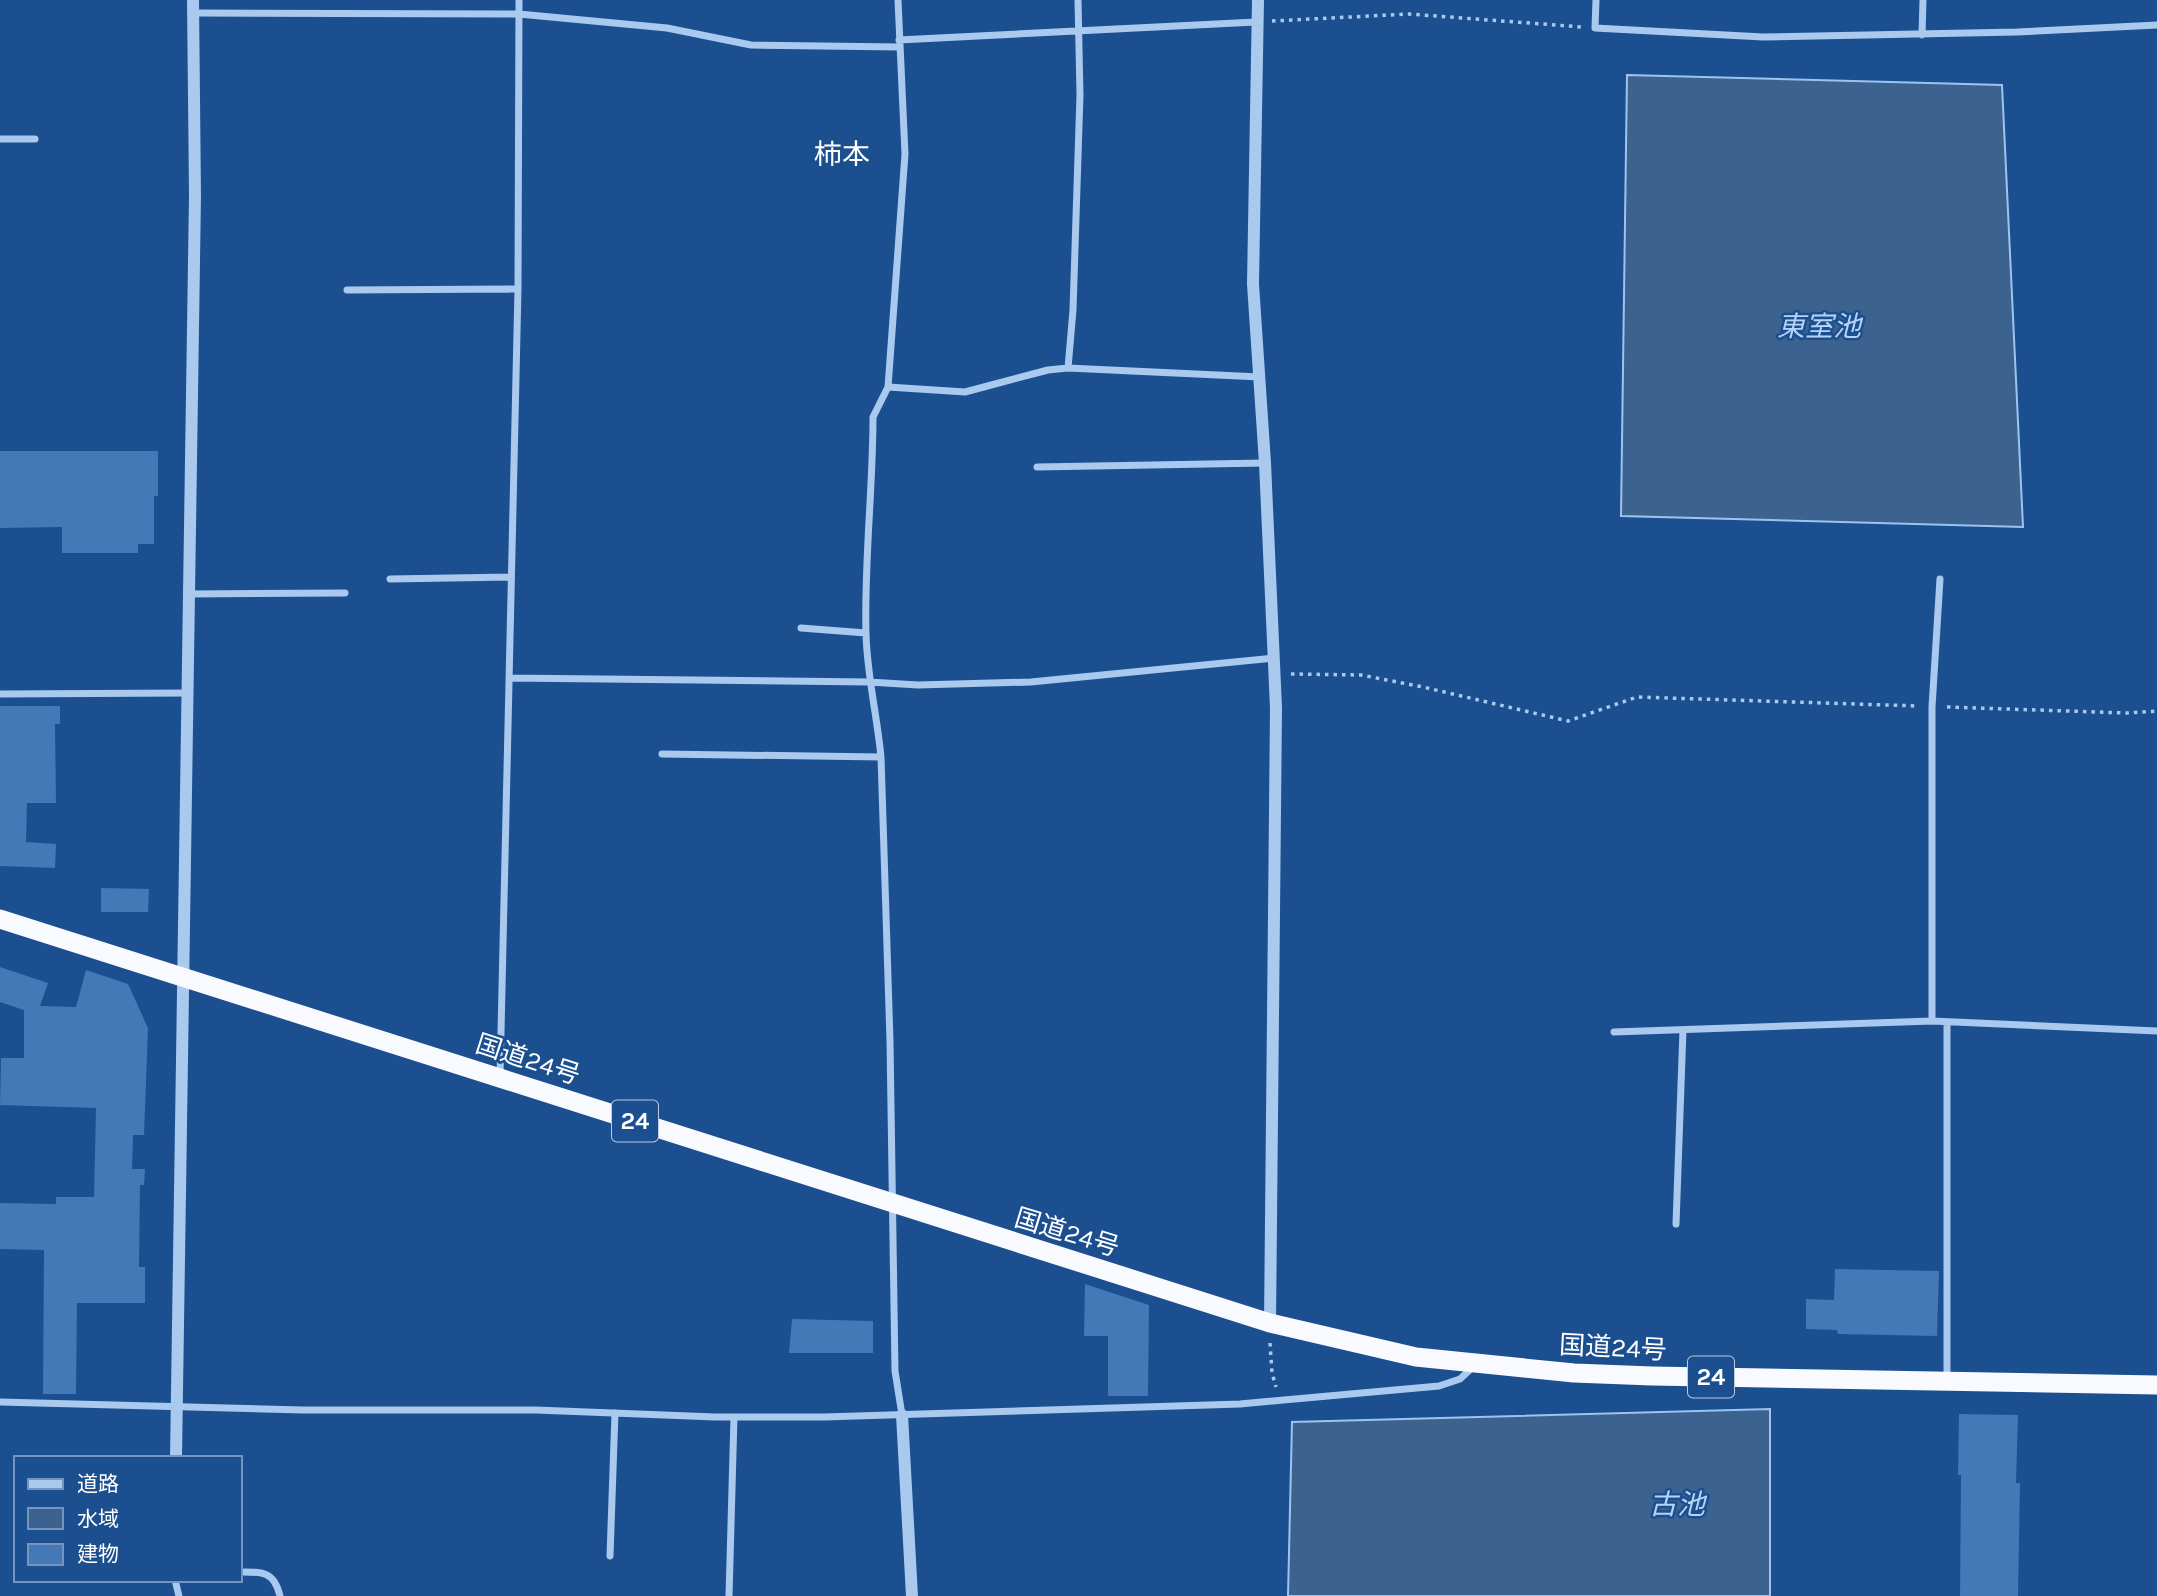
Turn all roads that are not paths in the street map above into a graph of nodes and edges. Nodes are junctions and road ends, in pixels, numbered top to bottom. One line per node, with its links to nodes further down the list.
1 (519, 0): 8 (street)
2 (898, 0): 13 (street)
3 (1078, 0): 11 (street)
4 (1258, 0): 9 (street)
5 (1596, 0): 12 (street)
6 (1923, 0): 12 (street)
7 (193, 7): 8 (street); 27 (street)
8 (519, 14): 13 (street); 16 (street)
9 (1256, 22): 11 (street); 19 (street)
10 (2157, 25): 12 (street)
11 (1078, 29): 13 (street); 18 (street)
12 (1922, 35)
13 (900, 43): 20 (street)
14 (0, 139): 15 (street)
15 (35, 139)
16 (518, 289): 17 (street); 23 (street)
17 (347, 290)
18 (1068, 368): 19 (street); 20 (street)
19 (1260, 377): 21 (street)
20 (888, 387): 29 (street)
21 (1265, 463): 22 (street); 30 (street)
22 (1037, 467)
23 (511, 577): 24 (street); 31 (street)
24 (390, 579)
25 (1940, 579): 39 (street)
26 (345, 593): 27 (street)
27 (187, 594): 33 (street)
28 (801, 628): 29 (street)
29 (866, 632): 32 (street)
30 (1275, 658): 32 (street); 47 (street)
31 (509, 678): 32 (street); 44 (street)
32 (869, 682): 36 (street)
33 (187, 693): 34 (street); 38 (street)
34 (0, 694)
35 (662, 754): 36 (street)
36 (881, 757): 45 (street)
37 (0, 919): 38 (highway, 国道24号 / 24)
38 (184, 976): 44 (highway, 国道24号 / 24); 52 (street)
39 (1932, 1021): 40 (street); 41 (street)
40 (1947, 1022): 42 (street); 49 (street)
41 (1683, 1030): 43 (street); 46 (street)
42 (2157, 1031)
43 (1614, 1032)
44 (500, 1077): 45 (highway, 国道24号 / 24)
45 (892, 1205): 47 (highway, 国道24号 / 24); 54 (street)
46 (1676, 1224)
47 (1270, 1324): 48 (highway, 国道24号 / 24)
48 (1477, 1364): 49 (highway, 国道24号 / 24); 54 (street)
49 (1947, 1380): 50 (highway, 国道24号 / 24)
50 (2157, 1385)
51 (0, 1402): 52 (street)
52 (176, 1406): 53 (street); 56 (street)
53 (615, 1413): 55 (street); 57 (street)
54 (902, 1415): 55 (street); 61 (street)
55 (734, 1417): 60 (street)
56 (176, 1456)
57 (610, 1556)
58 (242, 1572): 59 (street)
59 (280, 1596)
60 (729, 1596)
61 (912, 1596)

